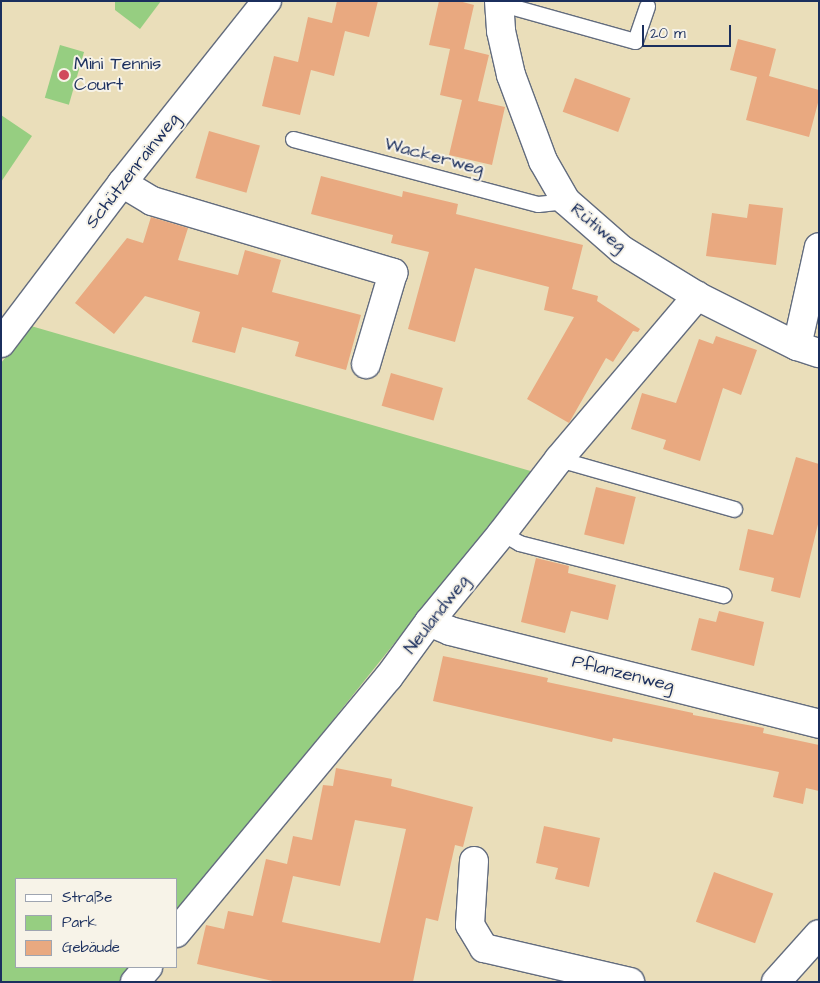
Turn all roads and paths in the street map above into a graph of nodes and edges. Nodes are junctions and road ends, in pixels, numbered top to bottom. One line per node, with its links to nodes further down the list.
1 (267, 1): 5 (street, Schützenrainweg)
2 (499, 2): 3 (lane); 6 (street, Rütiweg)
3 (647, 6)
4 (293, 139): 6 (lane, Wackerweg)
5 (122, 183): 9 (street, Schützenrainweg); 11 (street)
6 (566, 201): 8 (street, Rütiweg)
7 (819, 247): 10 (street)
8 (697, 296): 10 (street, Rütiweg); 12 (street, Neulandweg)
9 (1, 343)
10 (808, 349)
11 (366, 364)
12 (559, 459): 13 (lane); 14 (street, Neulandweg)
13 (734, 509)
14 (502, 533): 15 (lane); 16 (street, Neulandweg)
15 (723, 595)
16 (429, 622): 17 (street, Pflanzenweg); 19 (street, Neulandweg)
17 (819, 724)
18 (474, 861): 23 (street)
19 (178, 931)
20 (819, 934): 24 (street)
21 (147, 968): 22 (street)
22 (135, 982)
23 (630, 982)
24 (776, 982)

